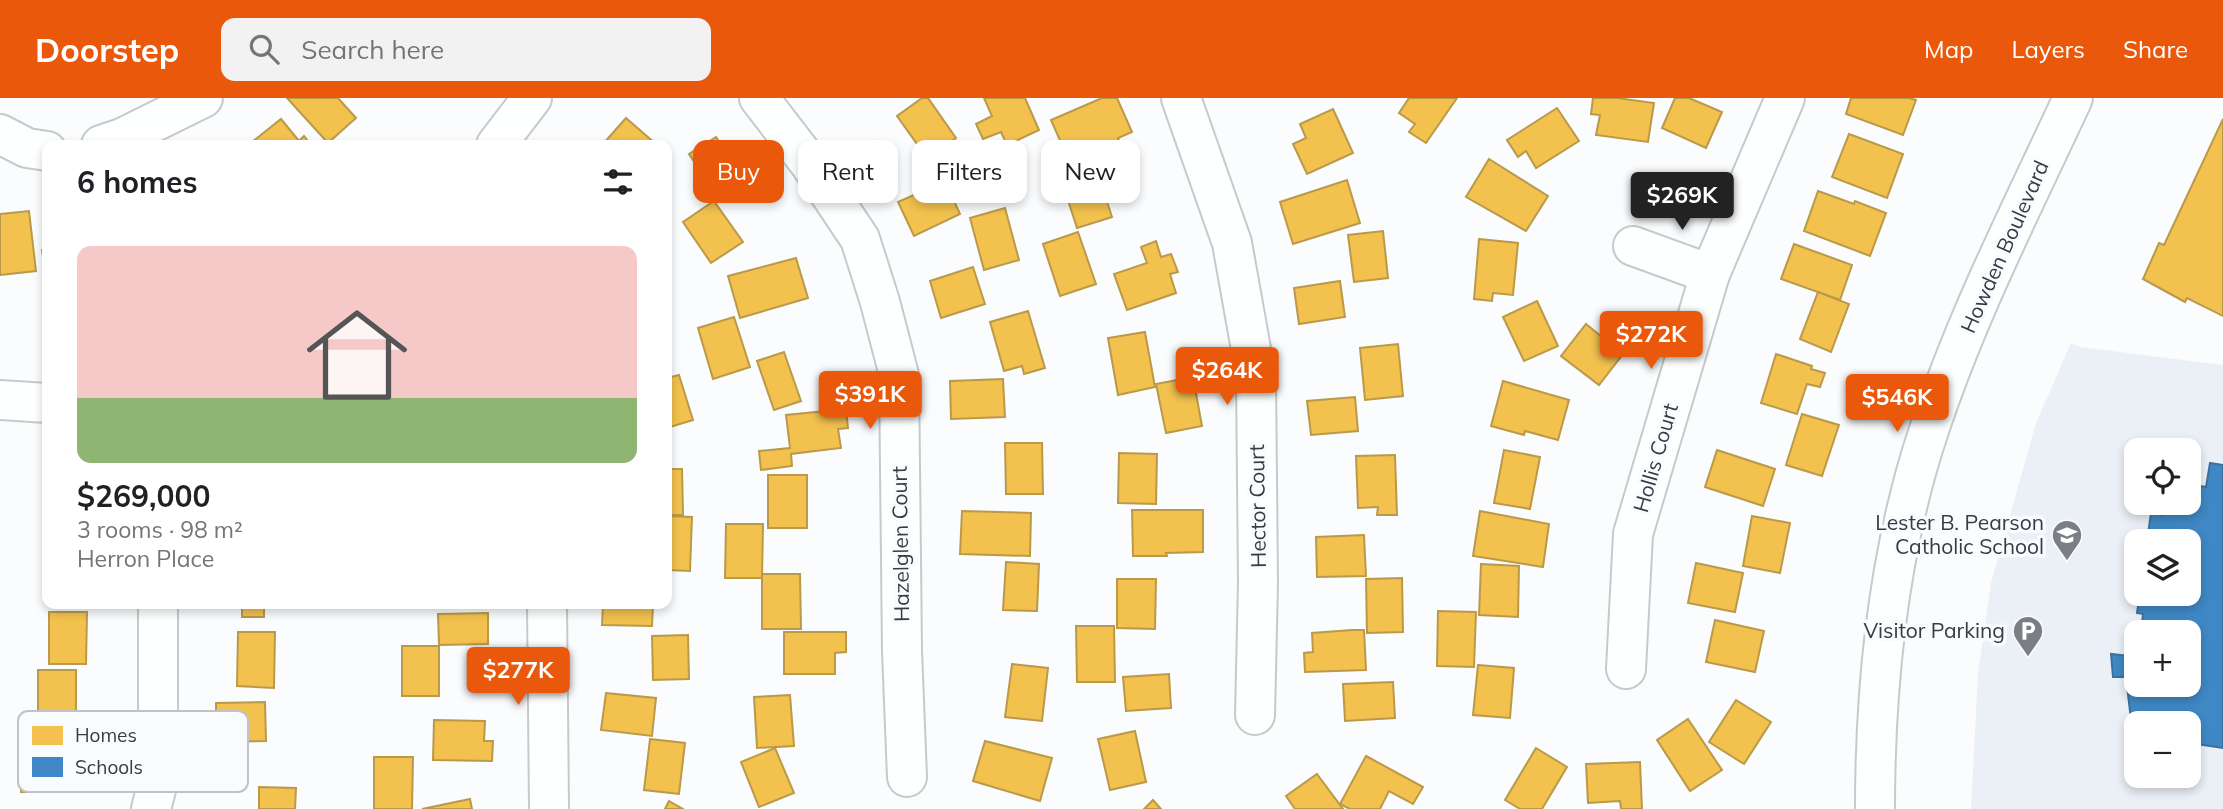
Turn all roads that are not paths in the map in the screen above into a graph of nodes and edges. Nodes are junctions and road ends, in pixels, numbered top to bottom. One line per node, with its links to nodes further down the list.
1 (203, 98): 8 (street)
2 (533, 98): 9 (street)
3 (759, 98): 20 (street, Hazelglen Court)
4 (1785, 98): 12 (street, Hollis Court)
5 (2073, 98): 24 (street, Howden Boulevard)
6 (1191, 102): 19 (street, Hector Court)
7 (0, 134): 10 (street)
8 (116, 140)
9 (500, 140)
10 (42, 150)
11 (1633, 246): 12 (street)
12 (1710, 274): 17 (street, Hollis Court)
13 (0, 400): 14 (street)
14 (42, 403)
15 (158, 609): 18 (street)
16 (547, 609): 23 (street)
17 (1626, 669)
18 (158, 711)
19 (1255, 715)
20 (907, 777)
21 (155, 792): 22 (street)
22 (151, 809)
23 (549, 809)
24 (1875, 809)

